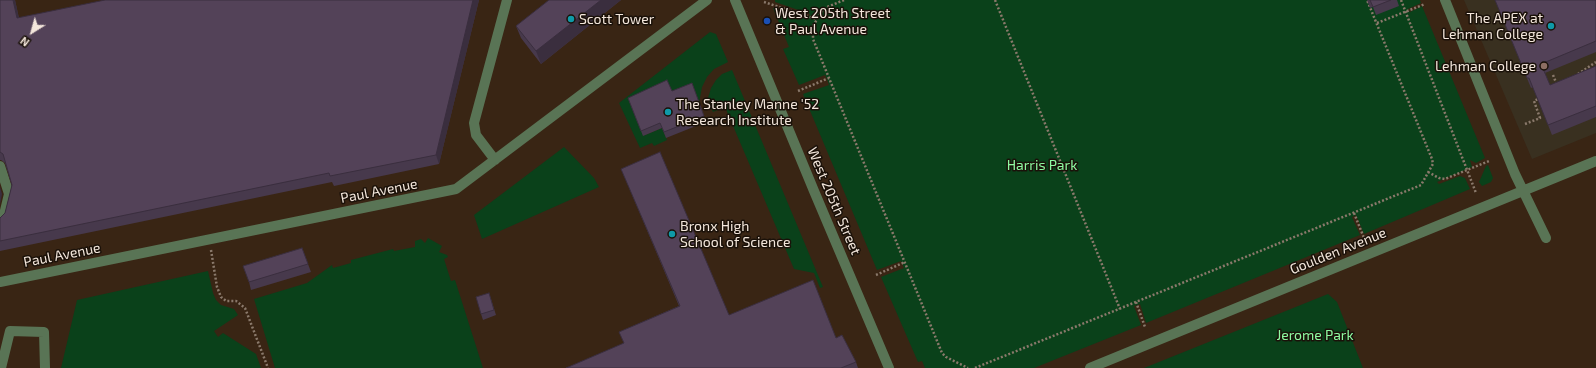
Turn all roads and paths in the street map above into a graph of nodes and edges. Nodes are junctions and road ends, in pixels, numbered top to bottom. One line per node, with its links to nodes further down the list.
1 (507, 0): 26 (street)
2 (707, 0): 26 (street, Paul Avenue)
3 (735, 0): 49 (street, West 205th Street)
4 (844, 0): 12 (path)
5 (995, 0): 43 (path)
6 (1367, 0): 13 (path)
7 (1401, 0): 11 (path)
8 (1445, 0): 32 (street)
9 (764, 2): 12 (path)
10 (1425, 4): 11 (path)
11 (1405, 12): 13 (path); 30 (path)
12 (816, 19): 19 (path)
13 (1377, 23): 31 (path)
14 (1596, 62): 15 (path)
15 (1586, 69): 16 (path); 18 (path)
16 (1588, 73)
17 (1553, 75): 21 (path)
18 (1575, 75)
19 (829, 78): 23 (path); 39 (path)
20 (1562, 80): 21 (path)
21 (1556, 83): 22 (path)
22 (1559, 90)
23 (798, 91)
24 (1546, 95): 25 (path)
25 (1526, 124)
26 (495, 160): 38 (street, Paul Avenue)
27 (1489, 161): 30 (path)
28 (1596, 161): 32 (street, Goulden Avenue)
29 (0, 166): 35 (street)
30 (1467, 170): 31 (path); 33 (path)
31 (1428, 172): 34 (path)
32 (1523, 191): 37 (street); 53 (street, Goulden Avenue)
33 (1476, 193)
34 (1354, 213): 36 (path); 42 (path)
35 (0, 223)
36 (1364, 238)
37 (1546, 238)
38 (210, 239): 41 (street, Paul Avenue); 48 (path)
39 (905, 262): 40 (path); 45 (path)
40 (876, 275)
41 (0, 282)
42 (1136, 302): 43 (path); 44 (path)
43 (1120, 308): 52 (path)
44 (1145, 327)
45 (960, 364): 50 (path); 51 (path)
46 (0, 368): 47 (street)
47 (44, 368)
48 (268, 368)
49 (889, 368)
50 (957, 368)
51 (968, 368)
52 (975, 368)
53 (1090, 368)

